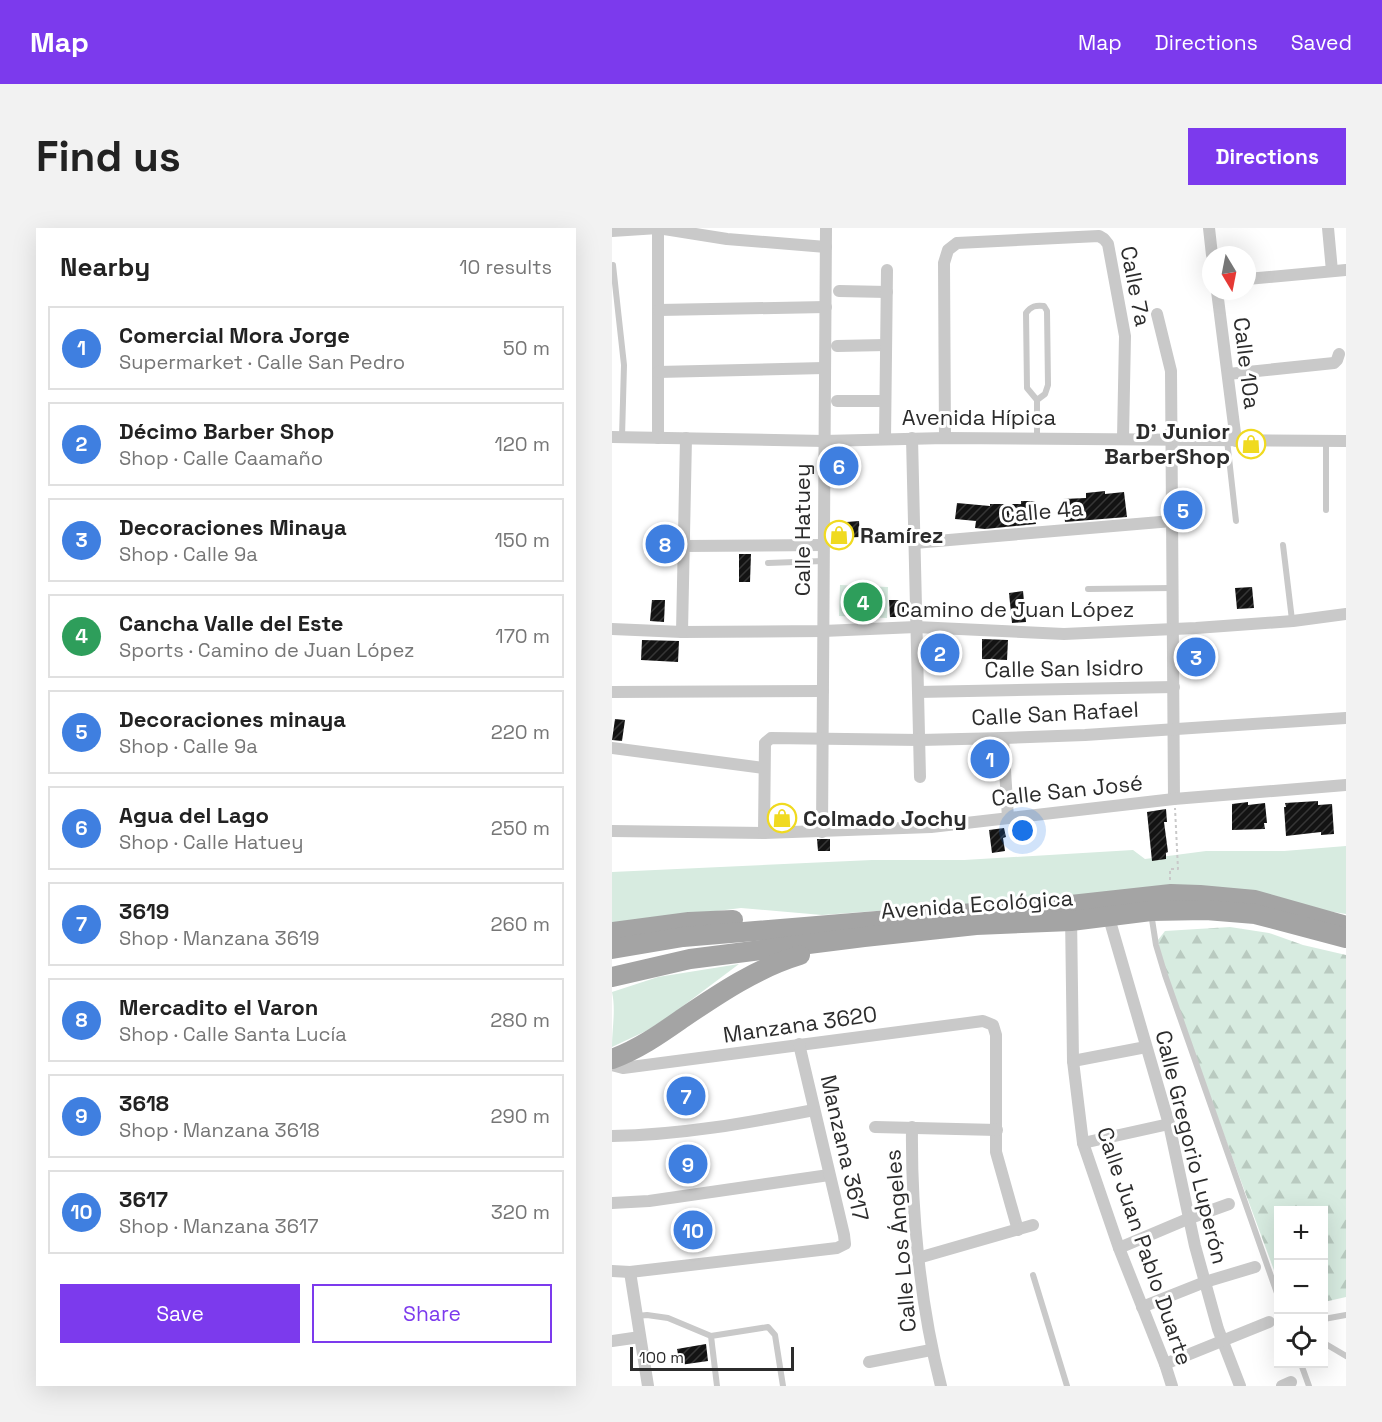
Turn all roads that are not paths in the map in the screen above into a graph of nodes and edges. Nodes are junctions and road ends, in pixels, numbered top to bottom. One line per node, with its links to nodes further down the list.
1 (657, 228): 5 (street); 7 (street); 17 (street)
2 (826, 228): 7 (street, Calle Hatuey)
3 (1209, 228): 6 (street)
4 (1328, 228): 11 (street)
5 (612, 231)
6 (1211, 246)
7 (826, 247): 16 (street, Calle Hatuey)
8 (613, 265): 28 (lane)
9 (887, 270): 14 (street)
10 (1346, 270): 11 (street)
11 (1332, 271): 12 (street)
12 (1256, 278)
13 (839, 291): 14 (street)
14 (886, 292): 19 (street)
15 (1218, 300): 24 (street, Calle 10a)
16 (826, 307): 17 (street); 22 (street, Calle Hatuey)
17 (659, 310): 23 (street)
18 (1157, 314): 37 (street)
19 (886, 345): 20 (street); 25 (street)
20 (837, 346)
21 (1339, 354): 24 (street)
22 (824, 368): 23 (street); 36 (street, Calle Hatuey)
23 (658, 372): 29 (street)
24 (1228, 374): 38 (street, Calle 10a)
25 (885, 400): 27 (street); 35 (street)
26 (1037, 400): 26 (lane); 33 (lane)
27 (837, 401)
28 (617, 437): 29 (street, Avenida Hípica)
29 (658, 438): 30 (street, Avenida Hípica)
30 (686, 438): 36 (street, Avenida Hípica); 47 (street)
31 (912, 438): 32 (street, Avenida Hípica); 35 (street, Avenida Hípica); 44 (street)
32 (945, 438): 33 (street, Avenida Hípica); 34 (street, Calle 7a)
33 (1037, 438): 34 (street, Avenida Hípica)
34 (1123, 438): 37 (street, Avenida Hípica)
35 (885, 439): 36 (street, Avenida Hípica)
36 (824, 441): 45 (street, Calle Hatuey)
37 (1172, 441): 38 (street, Avenida Hípica); 42 (street)
38 (1231, 441): 39 (street, Avenida Hípica); 43 (lane)
39 (1326, 441): 40 (street, Avenida Hípica); 41 (lane)
40 (1346, 441)
41 (1326, 510)
42 (1172, 521): 44 (street, Calle 4a); 50 (street)
43 (1236, 521)
44 (914, 543): 54 (street)
45 (823, 544): 47 (street); 48 (street, Calle Hatuey)
46 (1283, 545): 53 (lane)
47 (683, 546): 58 (street)
48 (823, 561): 49 (lane); 57 (street, Calle Hatuey)
49 (768, 563)
50 (1173, 588): 51 (lane); 56 (street)
51 (1088, 589)
52 (1346, 614): 53 (street, Camino de Juan López)
53 (1293, 621): 56 (street, Camino de Juan López)
54 (916, 627): 56 (street, Camino de Juan López); 57 (street, Camino de Juan López); 62 (street)
55 (612, 629): 58 (street, Camino de Juan López)
56 (1173, 629): 59 (street)
57 (823, 631): 58 (street, Camino de Juan López); 60 (street, Calle Hatuey)
58 (682, 632)
59 (1174, 687): 62 (street, Calle San Isidro); 64 (street)
60 (823, 690): 61 (street); 65 (street, Calle Hatuey)
61 (612, 692)
62 (918, 692): 67 (street)
63 (1346, 718): 64 (street, Calle San Rafael)
64 (1173, 728): 66 (street, Calle San Rafael); 72 (street)
65 (823, 737): 67 (street, Calle San Rafael); 69 (street, Calle San Rafael); 75 (street, Calle Hatuey)
66 (1003, 738): 67 (street, Calle San Rafael); 73 (street)
67 (920, 740): 70 (street)
68 (612, 748): 69 (street)
69 (764, 768): 76 (street)
70 (920, 777)
71 (1346, 785): 72 (street, Calle San José)
72 (1174, 799): 73 (street, Calle San José)
73 (1008, 818): 75 (street, Calle San José)
74 (612, 831): 76 (street, Calle San José)
75 (822, 832): 76 (street, Calle San José)
76 (764, 833)
77 (1171, 894): 78 (main road, Avenida Ecológica); 79 (lane); 81 (main road, Avenida Ecológica)
78 (1107, 909): 79 (main road, Avenida Ecológica); 80 (main road, Avenida Ecológica); 89 (street, Calle Gregorio Luperón)
79 (1151, 911): 84 (main road, Avenida Ecológica); 113 (lane)
80 (1071, 913): 82 (main road, Avenida Ecológica); 85 (main road, Avenida Ecológica); 91 (street, Calle Juan Pablo Duarte)
81 (1346, 926)
82 (783, 928): 83 (main road); 86 (main road, Avenida Ecológica)
83 (612, 932)
84 (1346, 938)
85 (828, 941): 87 (main road, Avenida Ecológica); 90 (main road)
86 (612, 949)
87 (612, 977)
88 (799, 1044): 92 (street, Manzana 3620); 93 (street, Manzana 3617); 97 (street, Manzana 3620)
89 (1146, 1047): 91 (street); 94 (street, Calle Gregorio Luperón)
90 (612, 1059)
91 (1073, 1061): 99 (street, Calle Juan Pablo Duarte)
92 (612, 1065)
93 (814, 1110): 98 (street); 100 (street, Manzana 3617)
94 (1169, 1124): 99 (street); 103 (street, Calle Gregorio Luperón)
95 (875, 1127): 96 (street)
96 (912, 1127): 97 (street); 107 (street, Calle Los Ángeles)
97 (997, 1130): 105 (street)
98 (612, 1136)
99 (1083, 1143): 106 (street, Calle Juan Pablo Duarte)
100 (829, 1175): 101 (street); 110 (street, Manzana 3617)
101 (612, 1203)
102 (1229, 1204): 103 (street)
103 (1190, 1218): 106 (street); 112 (street, Calle Gregorio Luperón)
104 (1033, 1225): 105 (street)
105 (1018, 1230): 107 (street)
106 (1119, 1248): 114 (street, Calle Juan Pablo Duarte)
107 (918, 1258): 124 (street, Calle Los Ángeles)
108 (1255, 1267): 112 (street)
109 (612, 1271): 110 (street, Manzana 3617)
110 (630, 1272): 116 (street)
111 (1033, 1275): 133 (lane)
112 (1205, 1282): 114 (street); 122 (street, Calle Gregorio Luperón)
113 (1274, 1285)
114 (1142, 1308): 127 (street, Calle Juan Pablo Duarte)
115 (1346, 1315): 117 (lane)
116 (637, 1316): 119 (lane); 120 (street)
117 (1328, 1318)
118 (1269, 1322): 122 (street)
119 (711, 1336): 130 (lane); 131 (lane)
120 (640, 1337): 121 (street); 129 (street)
121 (612, 1341)
122 (1223, 1341): 127 (street); 135 (street, Calle Gregorio Luperón)
123 (1328, 1346): 125 (lane)
124 (931, 1350): 126 (street); 132 (street, Calle Los Ángeles)
125 (1346, 1356)
126 (869, 1362)
127 (1165, 1364): 134 (street, Calle Juan Pablo Duarte)
128 (1302, 1368): 136 (lane)
129 (648, 1386)
130 (717, 1386)
131 (783, 1386)
132 (940, 1386)
133 (1067, 1386)
134 (1172, 1386)
135 (1240, 1386)
136 (1309, 1386)

